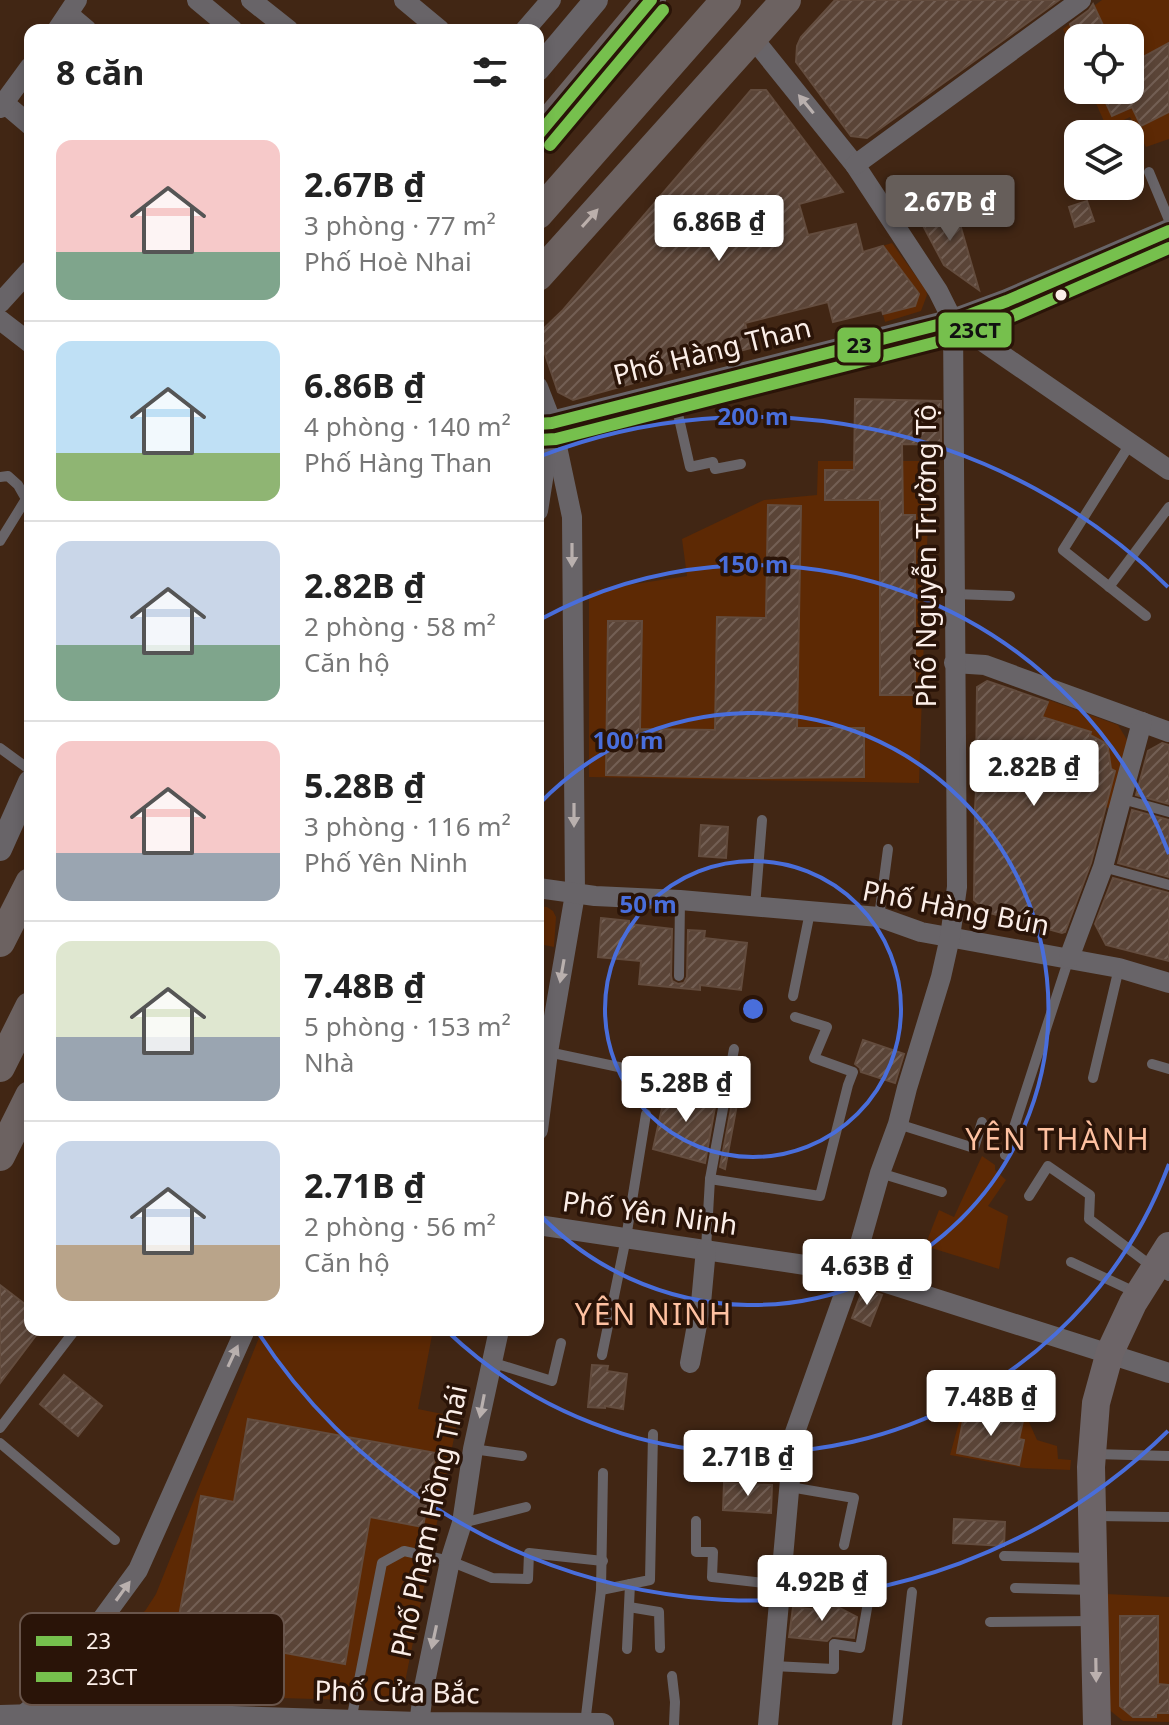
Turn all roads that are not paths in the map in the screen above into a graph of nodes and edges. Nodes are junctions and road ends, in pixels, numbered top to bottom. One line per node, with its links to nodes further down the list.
1 (197, 0): 11 (street)
2 (251, 0): 12 (street)
3 (404, 0): 13 (street)
4 (551, 0): 10 (street); 14 (street)
5 (596, 0): 10 (street)
6 (651, 0): 20 (main road)
7 (726, 0): 23 (main road)
8 (786, 0): 15 (main road)
9 (1081, 0): 21 (street)
10 (578, 21): 16 (street)
11 (226, 24)
12 (281, 24)
13 (433, 24)
14 (530, 24)
15 (752, 37): 21 (street, one-way to 15); 26 (main road, one-way to 15)
16 (544, 62)
17 (24, 74): 18 (street)
18 (1, 103): 19 (street)
19 (24, 120)
20 (544, 128)
21 (855, 165): 30 (street)
22 (1149, 172): 24 (lane)
23 (544, 207)
24 (1169, 220)
25 (1169, 231): 30 (street, Phố Hàng Than)
26 (544, 269)
27 (24, 277): 28 (street)
28 (0, 303)
29 (0, 320): 31 (street)
30 (953, 321): 32 (street, Phố Hàng Than); 34 (street); 46 (street, Phố Nguyễn Trường Tộ)
31 (24, 338)
32 (673, 392): 33 (street, Phố Hàng Than); 35 (lane)
33 (545, 424): 42 (street)
34 (1130, 444): 36 (street); 45 (lane)
35 (741, 464)
36 (1169, 470)
37 (0, 477): 38 (lane)
38 (24, 496)
39 (24, 501): 43 (lane)
40 (1169, 507): 45 (lane)
41 (544, 513): 42 (street)
42 (572, 517): 63 (street, one-way to 63)
43 (6, 520): 44 (lane)
44 (0, 541)
45 (1109, 587): 48 (lane)
46 (954, 594): 47 (lane); 49 (street, Phố Nguyễn Trường Tộ)
47 (1010, 596)
48 (1146, 616)
49 (954, 663): 50 (street); 69 (street, Phố Nguyễn Trường Tộ)
50 (1142, 722): 51 (street); 55 (street)
51 (1169, 732)
52 (0, 748): 53 (lane)
53 (24, 766)
54 (24, 793): 58 (street)
55 (1122, 799): 56 (lane); 60 (street)
56 (1169, 812)
57 (762, 820): 66 (lane)
58 (3, 832)
59 (888, 849): 68 (lane)
60 (1103, 867): 61 (lane); 71 (street)
61 (1169, 885)
62 (544, 889): 63 (street, Phố Hàng Bún)
63 (575, 894): 65 (street, Phố Hàng Bún); 79 (street, one-way to 79)
64 (24, 895): 70 (main road)
65 (680, 900): 66 (street, Phố Hàng Bún); 73 (lane)
66 (755, 907): 67 (street, Phố Hàng Bún)
67 (810, 912): 68 (street, Phố Hàng Bún); 75 (lane)
68 (879, 917): 69 (street, Phố Hàng Bún)
69 (950, 937): 71 (street, Phố Hàng Bún); 89 (street, Phố Nguyễn Trường Tộ)
70 (0, 942)
71 (1069, 958): 72 (street, Phố Hàng Bún); 90 (lane)
72 (1119, 968): 74 (street, Phố Hàng Bún); 83 (lane)
73 (679, 976)
74 (1169, 983)
75 (793, 996)
76 (795, 1017): 93 (lane)
77 (24, 1019): 81 (main road)
78 (734, 1049): 85 (lane)
79 (548, 1052): 84 (street); 85 (lane)
80 (1152, 1064): 82 (lane)
81 (0, 1067)
82 (1169, 1069)
83 (1093, 1078)
84 (544, 1083)
85 (727, 1090): 93 (lane)
86 (24, 1108): 91 (main road)
87 (646, 1114): 97 (lane)
88 (982, 1122): 89 (lane)
89 (898, 1124): 92 (street, Phố Nguyễn Trường Tộ)
90 (1005, 1155)
91 (0, 1156)
92 (880, 1173): 94 (lane); 101 (street, Phố Nguyễn Trường Tộ)
93 (710, 1179): 98 (lane)
94 (942, 1192)
95 (1029, 1196): 100 (lane)
96 (544, 1226): 97 (street, Phố Yên Ninh)
97 (626, 1238): 98 (street, Phố Yên Ninh); 108 (lane)
98 (706, 1249): 101 (street, Phố Yên Ninh); 110 (street)
99 (1071, 1262): 102 (lane)
100 (1164, 1263): 102 (main road)
101 (852, 1272): 107 (street, Phố Yên Ninh); 120 (street, Phố Nguyễn Trường Tộ)
102 (1139, 1294): 107 (main road)
103 (70, 1336): 112 (lane)
104 (242, 1336): 139 (street, one-way to 104)
105 (498, 1336): 109 (street, Phố Phạm Hồng Thái)
106 (561, 1343): 109 (lane)
107 (1110, 1352): 111 (street, Phố Yên Ninh); 116 (main road)
108 (602, 1355)
109 (491, 1362): 115 (street, Phố Phạm Hồng Thái, one-way to 115)
110 (690, 1363)
111 (1169, 1373)
112 (0, 1428)
113 (653, 1434): 132 (lane)
114 (0, 1443): 126 (lane)
115 (473, 1449): 117 (lane); 125 (street, Phố Phạm Hồng Thái)
116 (1092, 1454): 118 (lane); 122 (main road)
117 (522, 1456)
118 (1169, 1456)
119 (603, 1473): 131 (lane)
120 (790, 1487): 127 (lane); 134 (street, Phố Nguyễn Trường Tộ)
121 (526, 1507): 125 (lane)
122 (1093, 1516): 123 (lane); 129 (main road)
123 (1169, 1517)
124 (696, 1521): 134 (lane)
125 (462, 1523): 130 (street, Phố Phạm Hồng Thái)
126 (115, 1540)
127 (844, 1545)
128 (1004, 1556): 129 (lane)
129 (1094, 1558): 136 (main road)
130 (450, 1561): 131 (lane); 148 (lane); 149 (street, Phố Phạm Hồng Thái, one-way to 149)
131 (603, 1561): 135 (lane)
132 (630, 1584): 135 (lane); 138 (lane)
133 (1015, 1588): 136 (lane)
134 (780, 1589): 144 (street, Phố Nguyễn Trường Tộ); 144 (lane)
135 (601, 1590): 150 (lane)
136 (1095, 1590): 140 (main road)
137 (912, 1592): 154 (lane)
138 (629, 1607): 142 (lane); 143 (lane)
139 (107, 1613)
140 (1095, 1621): 141 (lane); 155 (main road, one-way to 155)
141 (990, 1622)
142 (660, 1648)
143 (627, 1649)
144 (773, 1666): 153 (street, Phố Nguyễn Trường Tộ)
145 (672, 1676): 152 (lane)
146 (32, 1705): 147 (street, one-way to 146)
147 (11, 1720): 148 (street, Phố Cửa Bắc)
148 (351, 1721): 149 (street, Phố Cửa Bắc)
149 (419, 1724): 150 (street, Phố Cửa Bắc)
150 (585, 1724): 151 (street, Phố Cửa Bắc)
151 (602, 1725)
152 (674, 1725)
153 (768, 1725)
154 (897, 1725)
155 (1097, 1725)

